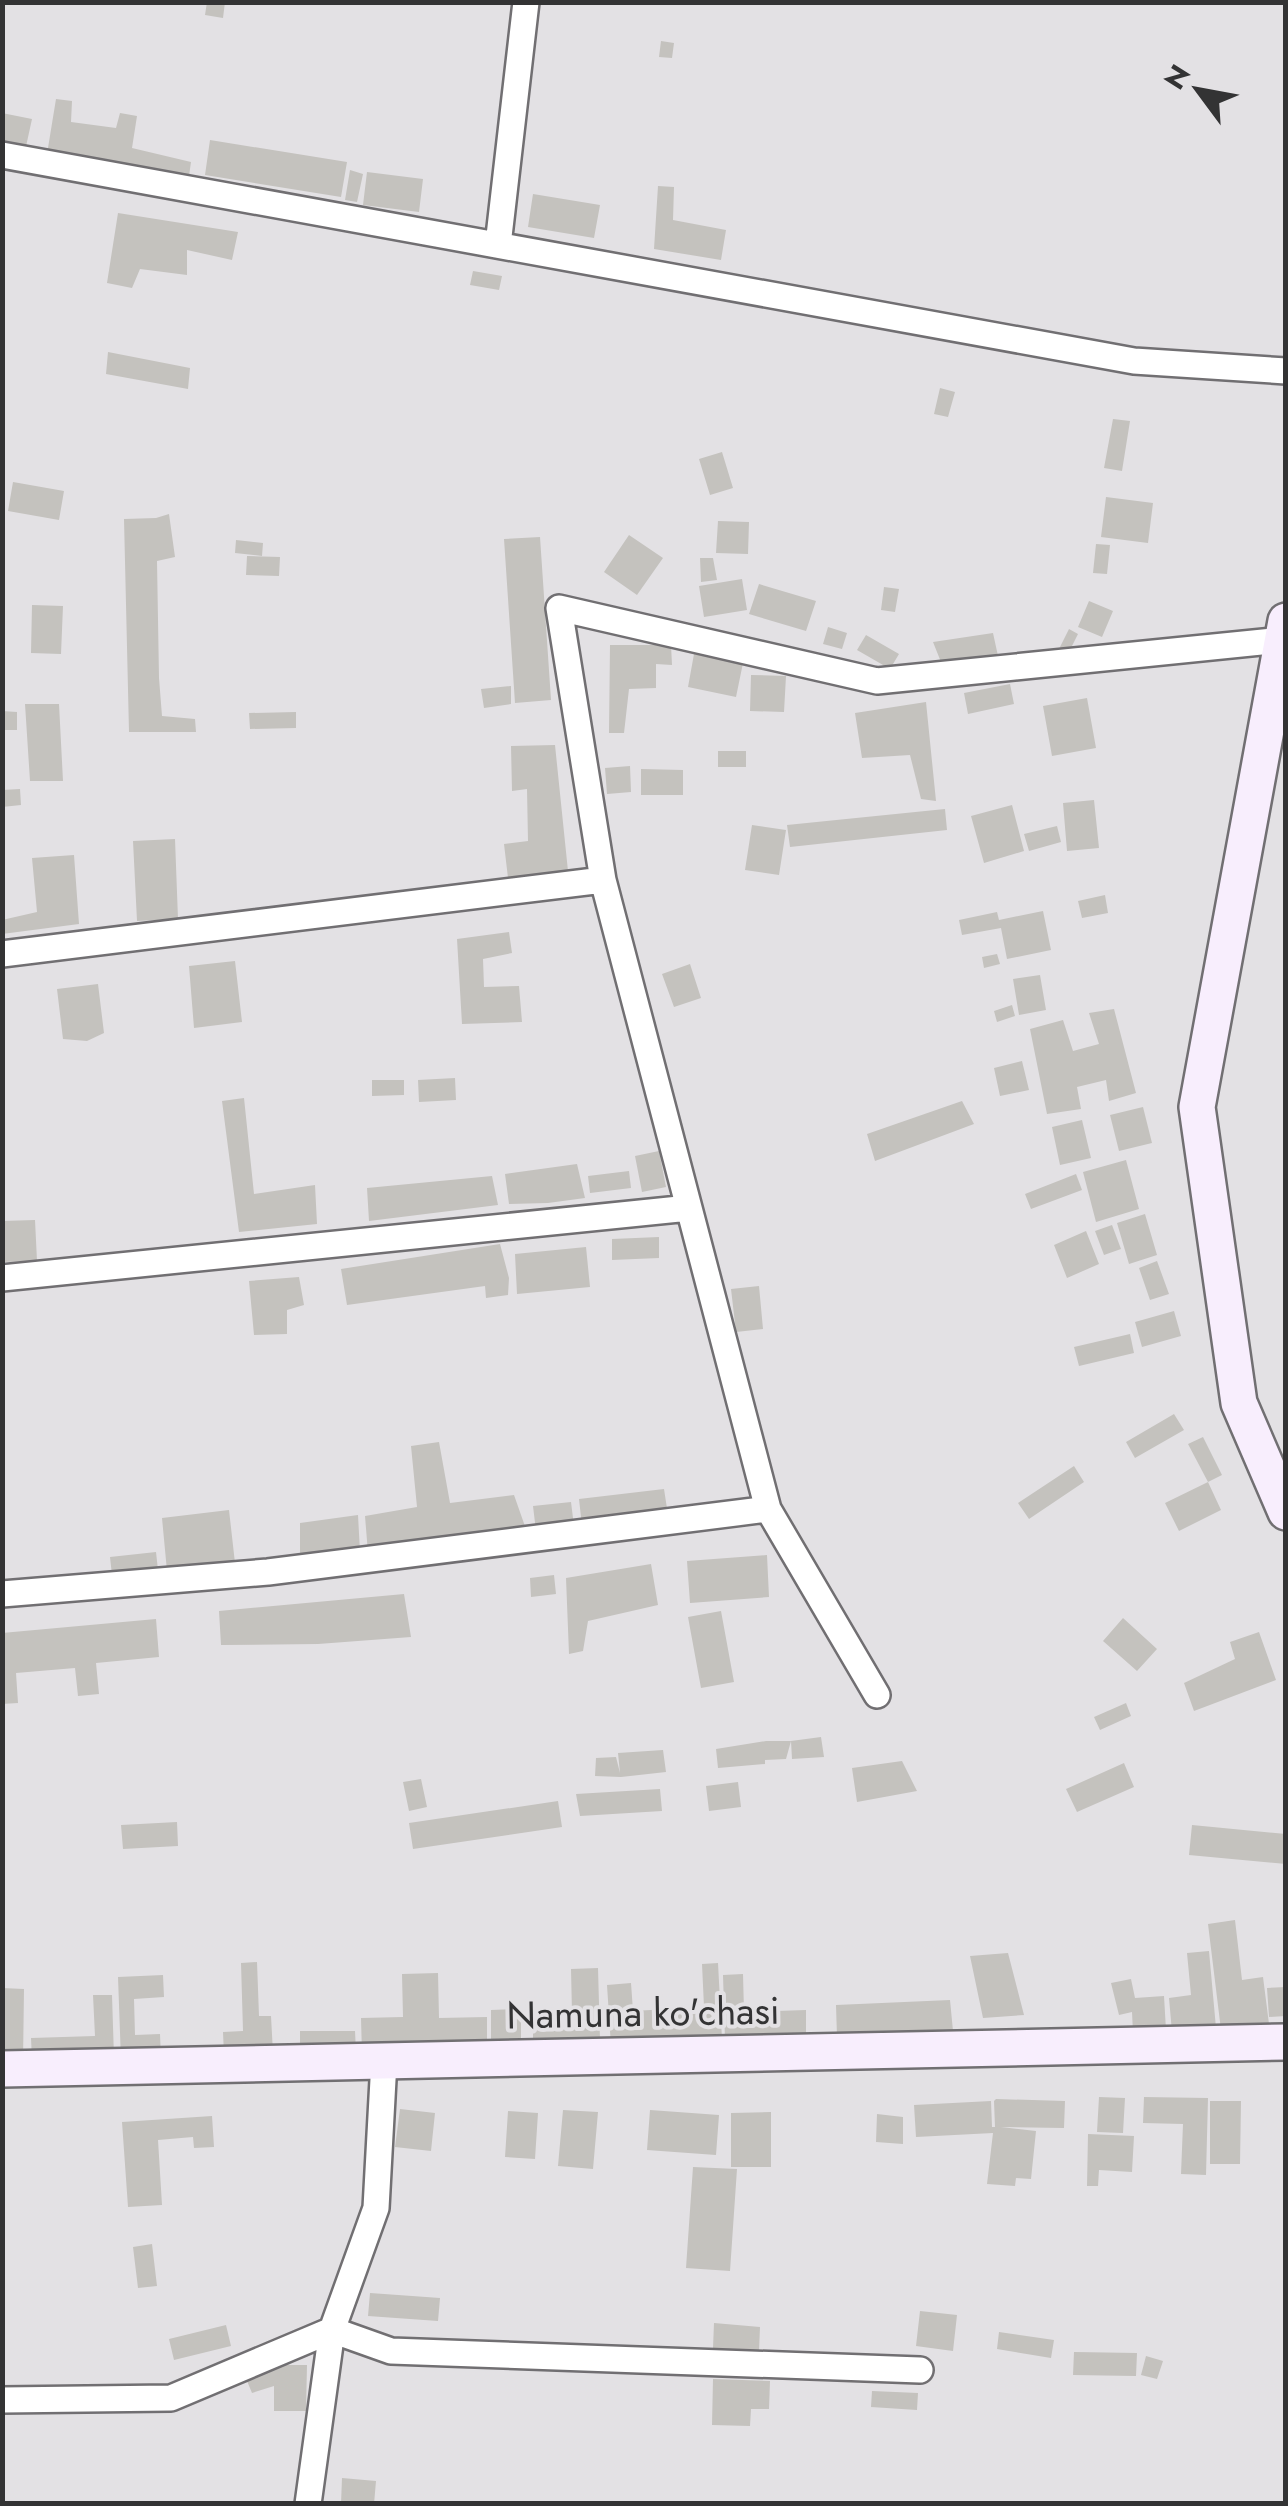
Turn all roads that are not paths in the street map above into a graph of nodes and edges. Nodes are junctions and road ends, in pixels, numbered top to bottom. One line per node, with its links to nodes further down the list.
1 (526, 2): 3 (street)
2 (2, 155): 3 (street)
3 (498, 245): 4 (street)
4 (1286, 372)
5 (1284, 631): 6 (street); 11 (main road)
6 (603, 880): 7 (street); 8 (street)
7 (2, 954)
8 (689, 1208): 9 (street); 10 (street)
9 (2, 1278)
10 (768, 1508): 12 (street); 13 (street)
11 (1286, 1512)
12 (2, 1594)
13 (876, 1696)
14 (1286, 2042): 15 (main road, Namuna ko'chasi)
15 (384, 2061): 16 (main road, Namuna ko'chasi); 17 (street)
16 (2, 2069)
17 (332, 2330): 18 (street); 19 (street); 20 (street)
18 (920, 2370)
19 (2, 2400)
20 (308, 2504)

